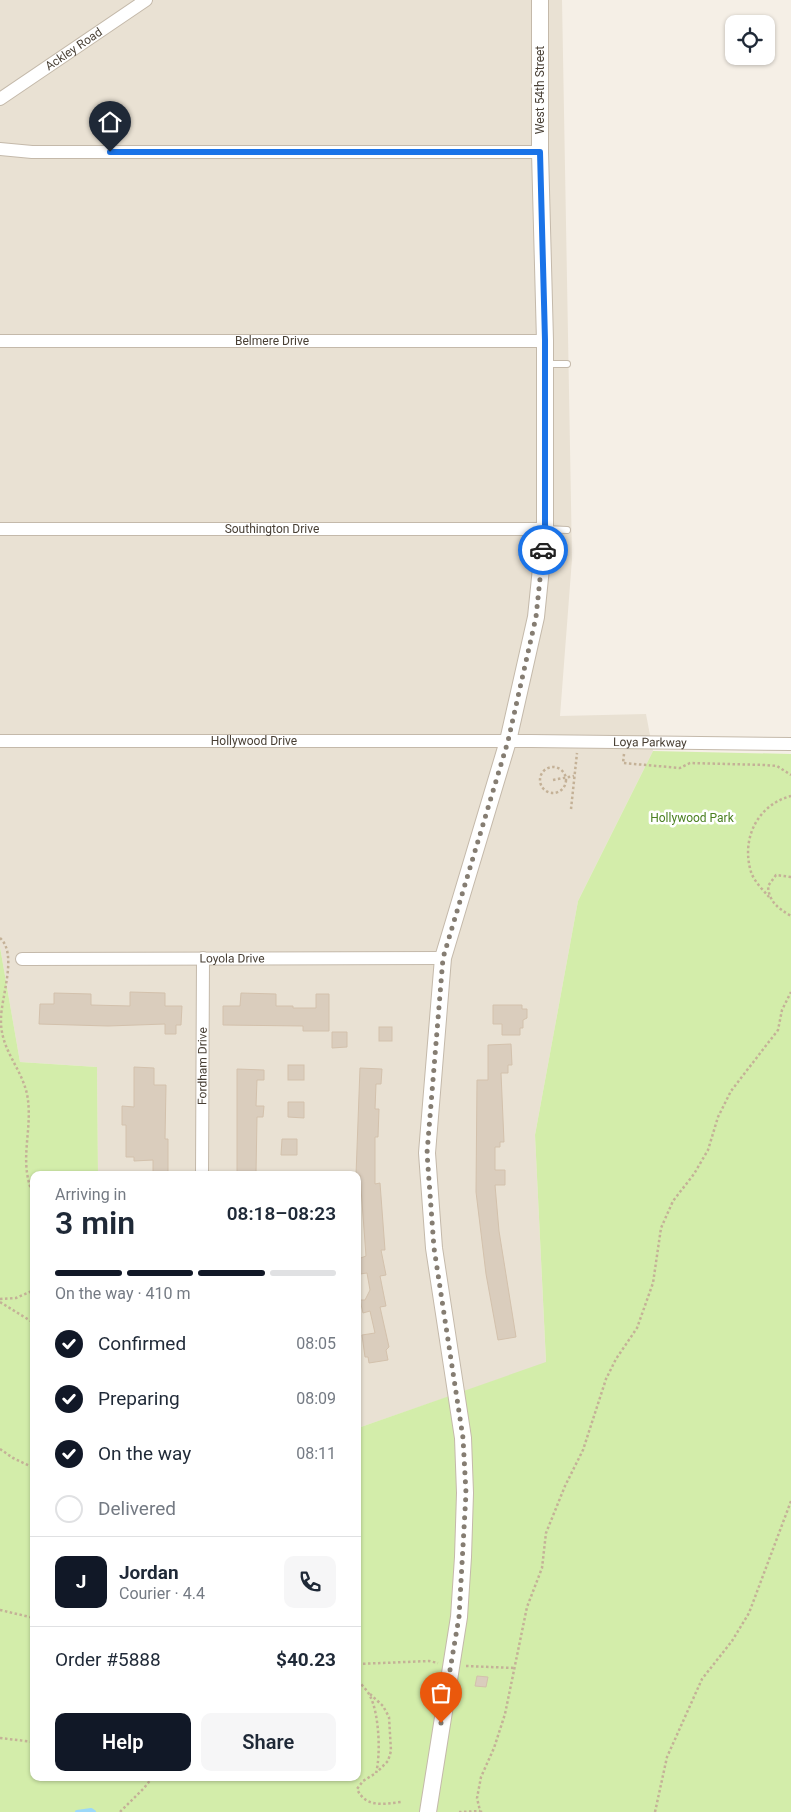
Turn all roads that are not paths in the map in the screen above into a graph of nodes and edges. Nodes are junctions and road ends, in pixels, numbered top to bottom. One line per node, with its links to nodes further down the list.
1 (146, 0): 3 (street, Ackley Road)
2 (540, 0): 5 (street, West 54th Street)
3 (0, 99)
4 (0, 149): 5 (street)
5 (540, 152): 7 (street, West 54th Street)
6 (0, 340): 7 (street, Belmere Drive)
7 (545, 340): 8 (street, West 54th Street)
8 (545, 364): 9 (lane); 11 (street, West 54th Street)
9 (567, 364)
10 (0, 529): 11 (street, Southington Drive)
11 (545, 529): 12 (lane); 14 (street, West 54th Street)
12 (567, 530)
13 (0, 741): 14 (street, Hollywood Drive)
14 (508, 741): 15 (street, Loya Parkway); 17 (street, West 54th Street)
15 (791, 744)
16 (203, 958): 17 (street, Loyola Drive); 18 (street, Loyola Drive); 19 (street, Fordham Drive)
17 (443, 958): 20 (street, West 54th Street)
18 (22, 959)
19 (202, 1171)
20 (428, 1812)

